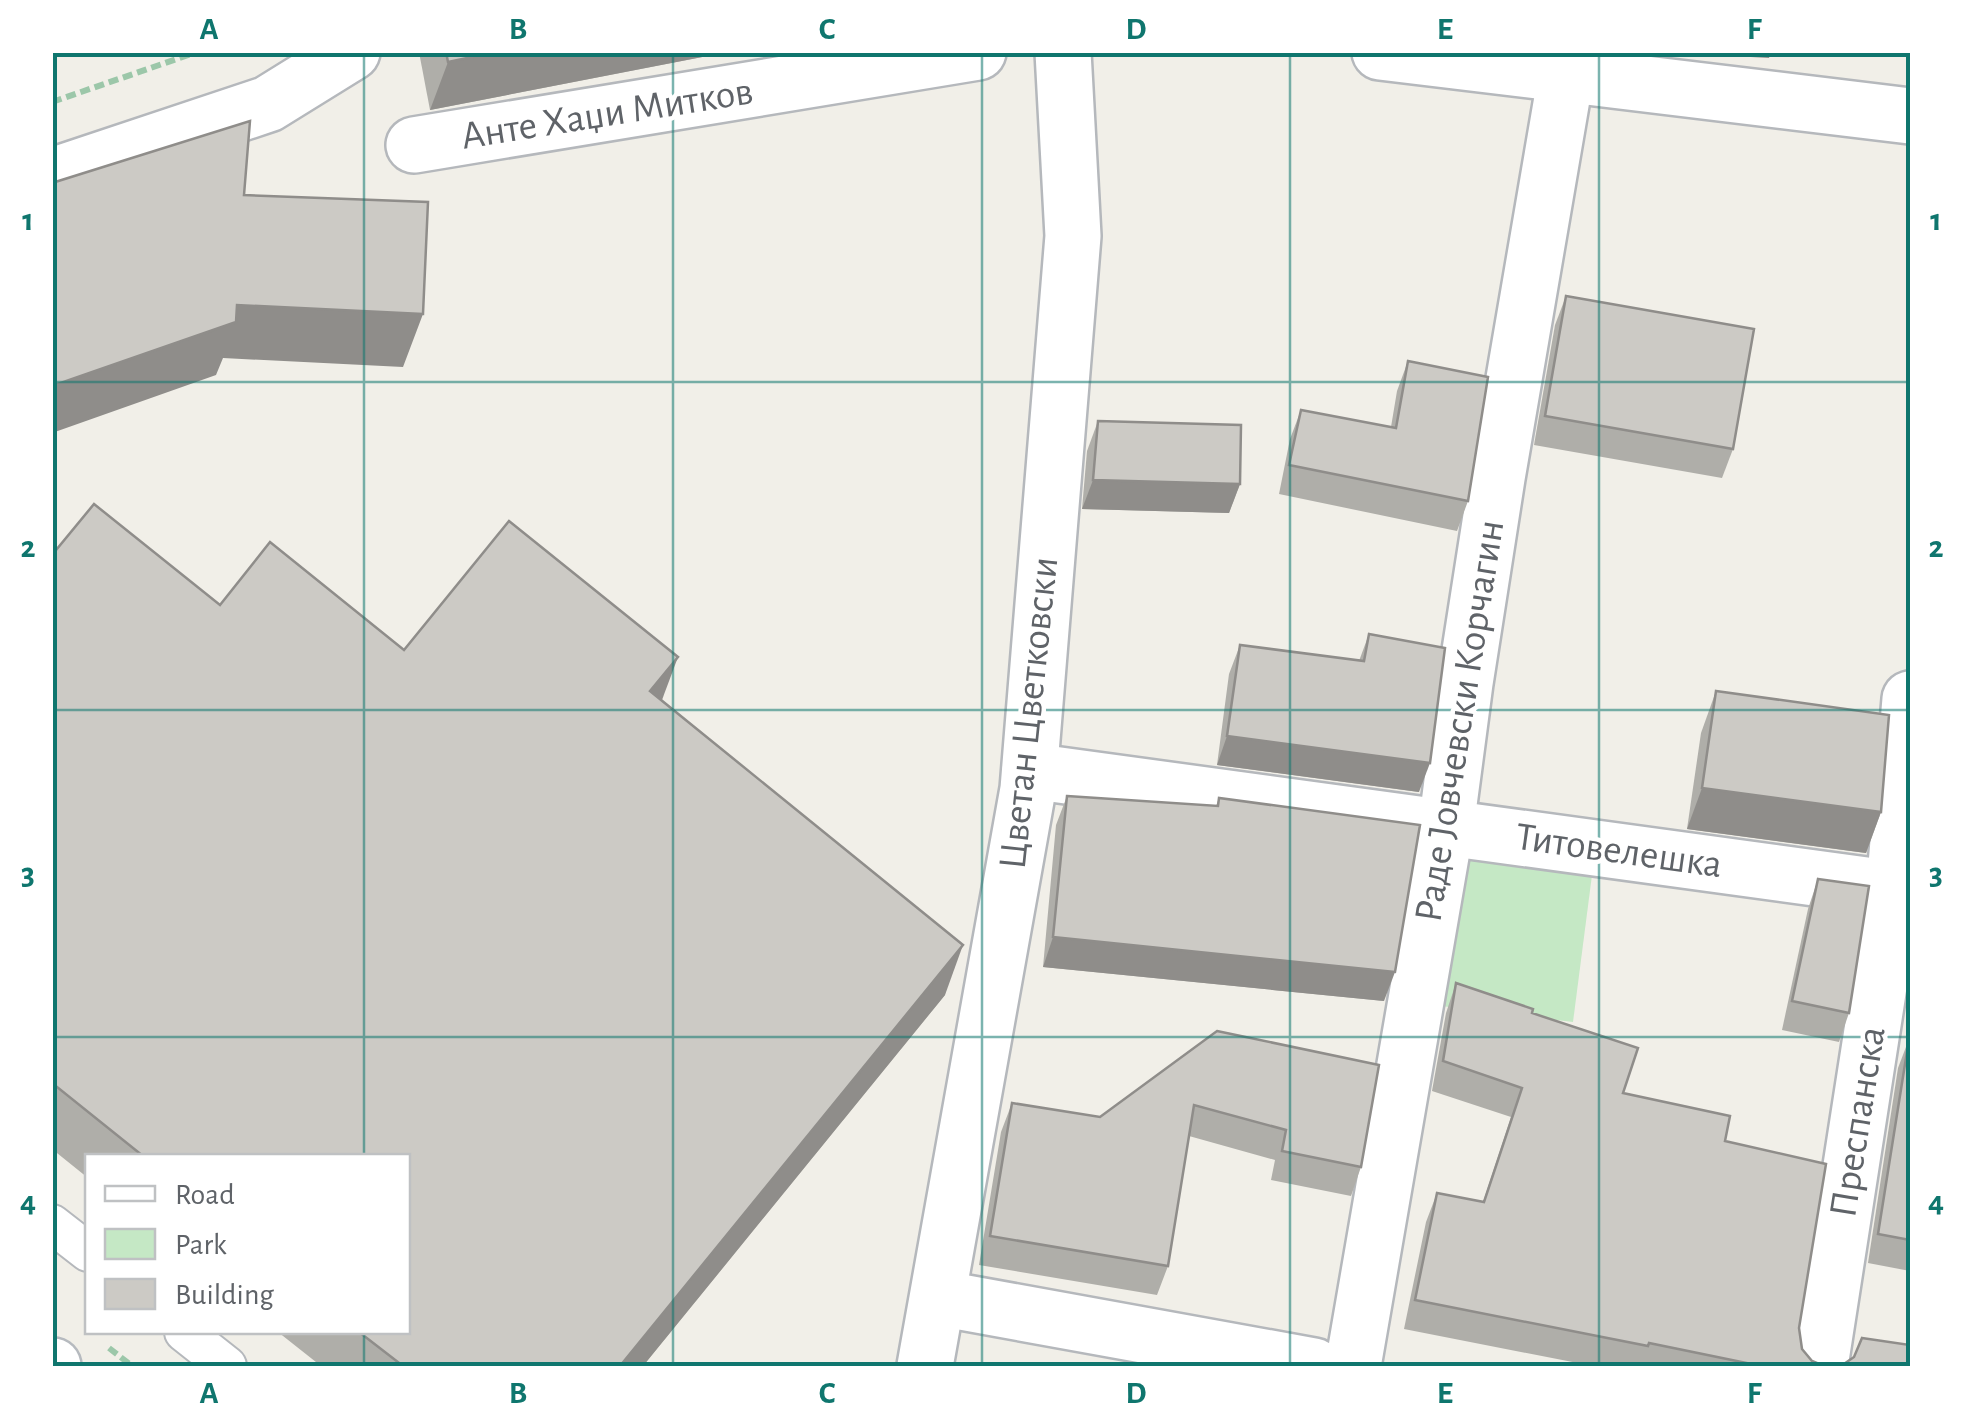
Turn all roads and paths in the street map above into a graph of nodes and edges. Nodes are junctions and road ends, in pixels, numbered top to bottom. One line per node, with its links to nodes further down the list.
1 (197, 52): 7 (path)
2 (352, 52): 10 (street)
3 (978, 52): 9 (street, Анте Хаџи Митков)
4 (1063, 52): 12 (street, Цветан Цветковски)
5 (1380, 52): 6 (street)
6 (1566, 74): 8 (street); 13 (street, Раде Јовчевски Корчагин)
7 (52, 102)
8 (1910, 116)
9 (414, 146)
10 (52, 176)
11 (1910, 699): 14 (street, Преспанска)
12 (1030, 770): 13 (street, Титовелешка); 17 (street, Цветан Цветковски)
13 (1446, 827): 14 (street, Титовелешка); 22 (street, Раде Јовчевски Корчагин)
14 (1902, 890): 23 (street, Преспанска)
15 (52, 1224): 16 (lane)
16 (85, 1250)
17 (938, 1298): 20 (street, Цветан Цветковски); 21 (street)
18 (187, 1334): 19 (lane)
19 (227, 1366)
20 (925, 1366)
21 (1314, 1366)
22 (1352, 1366)
23 (1820, 1366)

